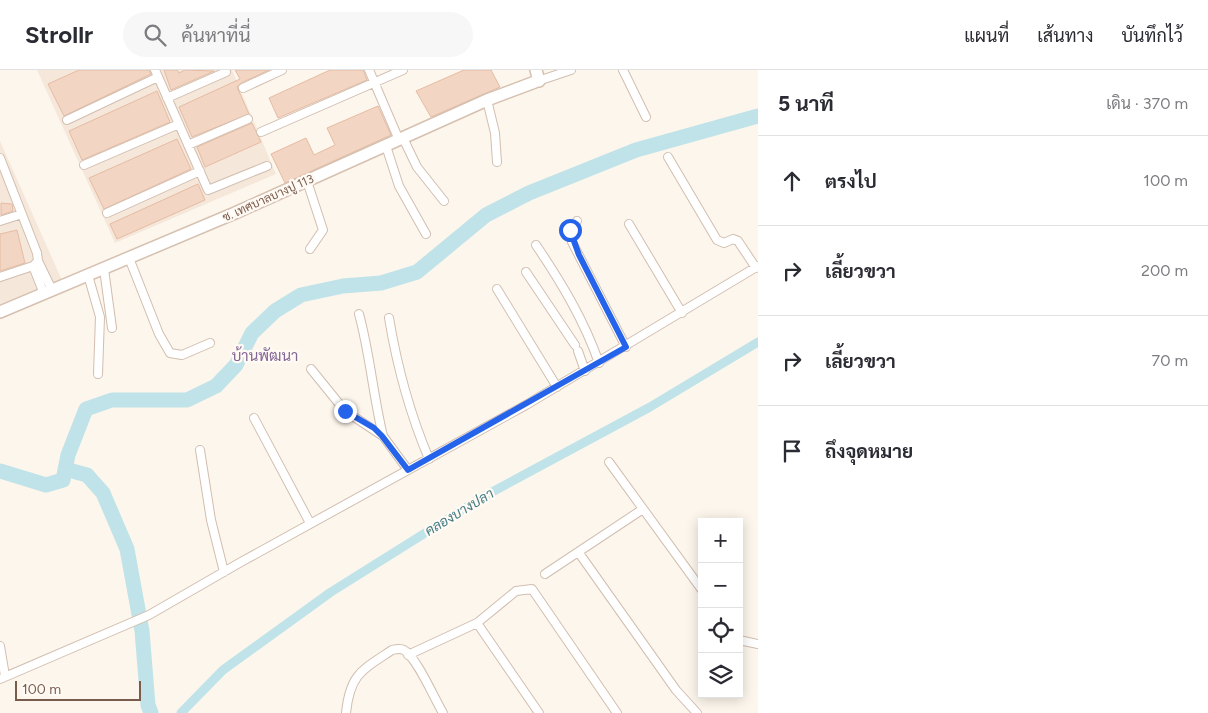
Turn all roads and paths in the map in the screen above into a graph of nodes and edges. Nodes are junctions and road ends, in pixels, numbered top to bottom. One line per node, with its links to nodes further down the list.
1 (282, 70): 10 (street)
2 (369, 70): 9 (street)
3 (403, 70): 9 (street)
4 (571, 70): 8 (street)
5 (623, 70): 13 (street)
6 (226, 72): 11 (street)
7 (156, 73): 11 (street); 15 (street)
8 (537, 78): 12 (street, ซ. เทศบาลบางปู 113)
9 (374, 82): 17 (street); 18 (street)
10 (243, 88)
11 (167, 98): 16 (street)
12 (487, 100): 18 (street, ซ. เทศบาลบางปู 113); 22 (street)
13 (646, 117)
14 (248, 119): 19 (street)
15 (67, 120)
16 (179, 124): 19 (street); 24 (street)
17 (261, 132)
18 (401, 139): 20 (street, ซ. เทศบาลบางปู 113); 28 (street)
19 (188, 144): 26 (street)
20 (386, 146): 27 (street, ซ. เทศบาลบางปู 113); 34 (street)
21 (668, 157): 39 (street)
22 (497, 162)
23 (1, 164): 30 (street)
24 (84, 165)
25 (267, 166): 26 (street)
26 (200, 171): 29 (street)
27 (307, 181): 36 (street); 37 (street, ซ. เทศบาลบางปู 113)
28 (444, 202)
29 (107, 213)
30 (22, 214): 31 (street); 38 (street)
31 (0, 220)
32 (577, 221): 52 (street)
33 (630, 224): 47 (street)
34 (426, 234)
35 (536, 245): 53 (street)
36 (310, 249)
37 (129, 258): 40 (street, ซ. เทศบาลบางปู 113); 51 (street)
38 (36, 263): 43 (street); 45 (street)
39 (757, 267): 47 (street)
40 (104, 269): 42 (street, ซ. เทศบาลบางปู 113); 50 (street)
41 (526, 272): 55 (street)
42 (88, 275): 45 (street, ซ. เทศบาลบางปู 113); 56 (street)
43 (0, 277)
44 (497, 289): 57 (street)
45 (48, 292): 46 (street, ซ. เทศบาลบางปู 113)
46 (0, 312)
47 (682, 313): 52 (street)
48 (358, 314): 59 (street)
49 (389, 318): 61 (street)
50 (112, 328)
51 (210, 343)
52 (626, 347): 53 (street)
53 (599, 362): 55 (street)
54 (311, 369): 59 (street)
55 (585, 371): 57 (street)
56 (98, 374)
57 (557, 387): 61 (street)
58 (254, 418): 65 (street)
59 (382, 436): 63 (street)
60 (200, 450): 67 (street)
61 (429, 459): 63 (street)
62 (609, 462): 64 (street)
63 (408, 470): 65 (street)
64 (644, 510): 66 (street); 69 (street)
65 (310, 523): 67 (street)
66 (579, 553): 68 (street); 80 (street)
67 (224, 572): 75 (street)
68 (545, 574)
69 (698, 584)
70 (477, 623): 74 (street); 78 (street); 79 (street)
71 (743, 641): 72 (street)
72 (758, 644)
73 (0, 646): 75 (street)
74 (408, 655): 76 (street); 77 (street)
75 (3, 677)
76 (346, 713)
77 (443, 713)
78 (539, 713)
79 (617, 713)
80 (697, 713)

